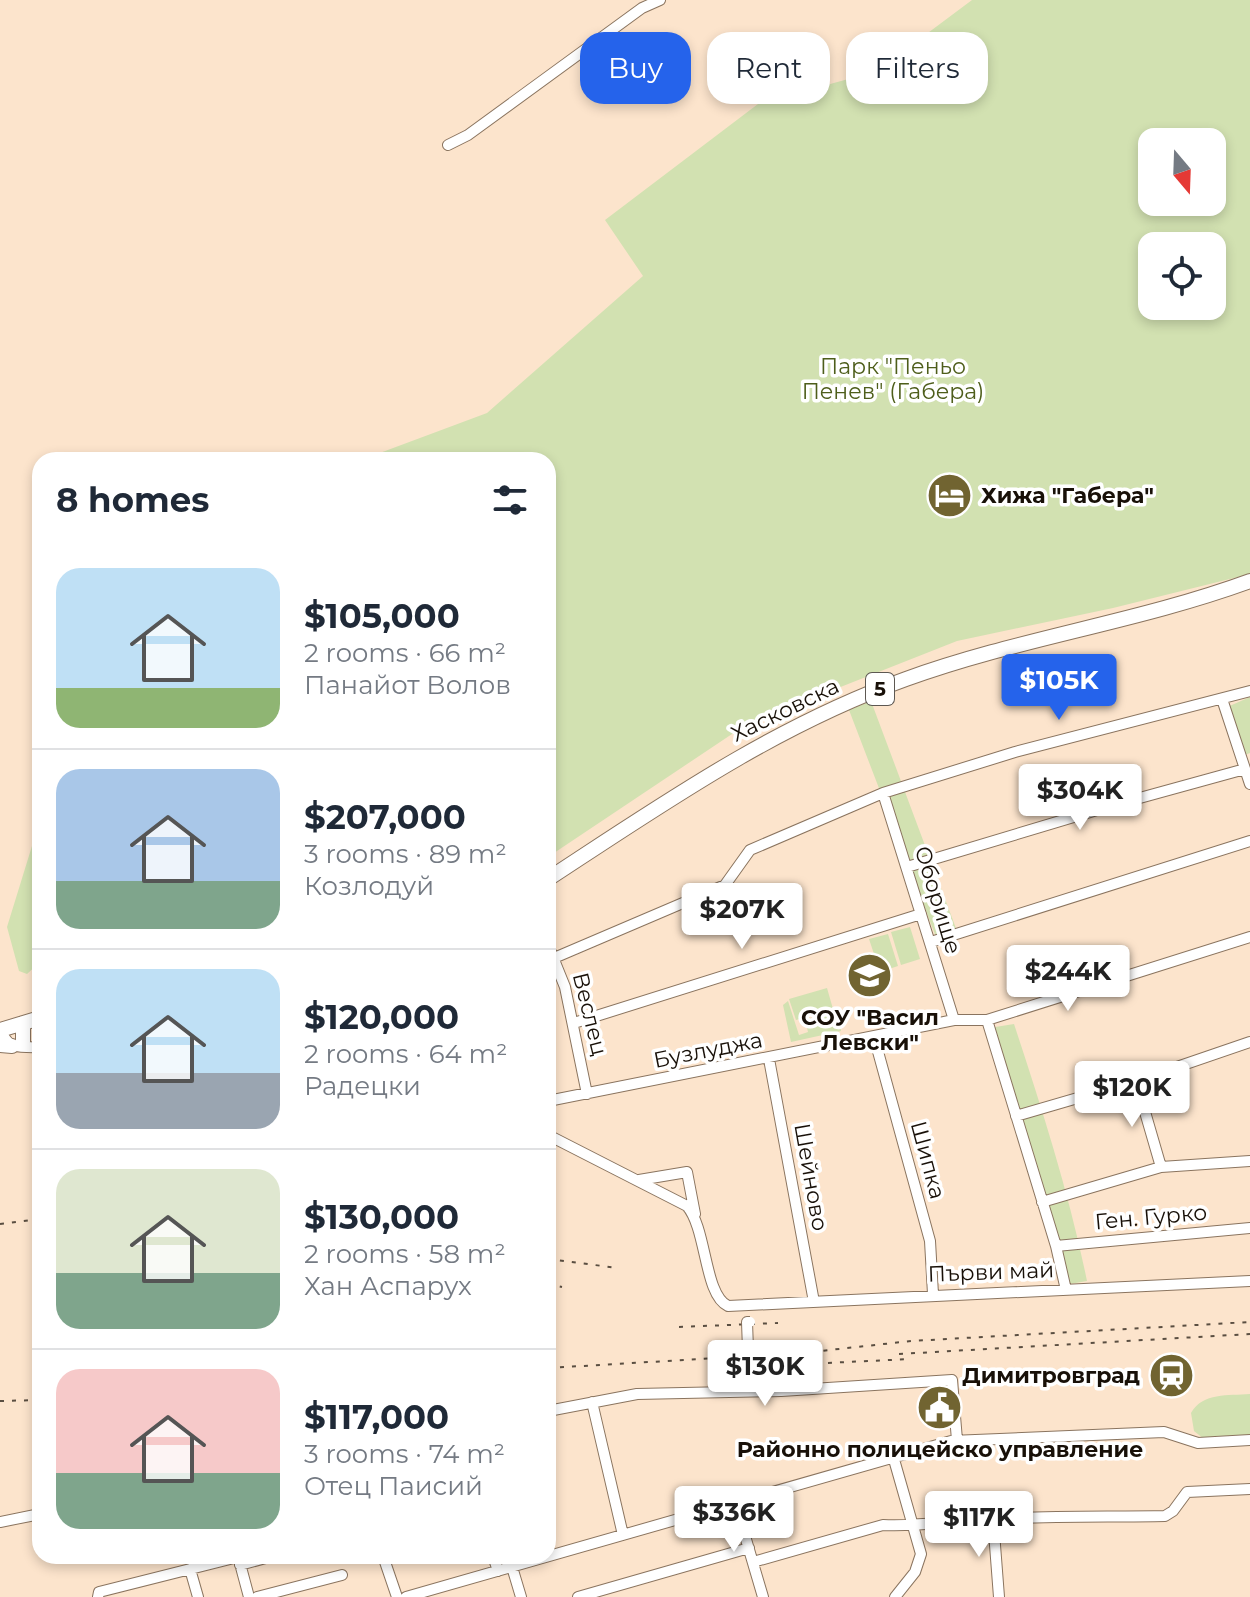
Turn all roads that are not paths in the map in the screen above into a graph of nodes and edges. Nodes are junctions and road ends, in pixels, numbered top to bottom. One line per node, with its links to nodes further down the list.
1 (660, 0): 2 (street)
2 (448, 145)
3 (1250, 581): 11 (main road, Хасковска / 5)
4 (1250, 691): 5 (street)
5 (1222, 699): 6 (street); 8 (street)
6 (1245, 769): 7 (street); 10 (street)
7 (1250, 784)
8 (883, 793): 10 (street, Оборище); 15 (street)
9 (1250, 841): 14 (street)
10 (907, 867): 12 (street, Оборище)
11 (556, 874)
12 (921, 914): 14 (street, Оборище); 19 (street)
13 (1250, 937): 18 (street, Бузлуджа)
14 (931, 942): 17 (street, Оборище)
15 (556, 957)
16 (556, 964): 19 (street, Веслец)
17 (954, 1020): 18 (street, Бузлуджа); 22 (street, Бузлуджа)
18 (987, 1020): 28 (street)
19 (574, 1023): 26 (street, Веслец)
20 (32, 1024): 21 (main road)
21 (16, 1037)
22 (874, 1037): 24 (street, Бузлуджа); 39 (street, Шипка)
23 (1250, 1042): 25 (street)
24 (769, 1059): 26 (street, Бузлуджа); 40 (street, Шейново)
25 (1136, 1081): 28 (street); 31 (street)
26 (587, 1094): 27 (street, Бузлуджа)
27 (556, 1100)
28 (1016, 1116): 33 (street)
29 (556, 1139): 32 (street)
30 (1250, 1161): 31 (street)
31 (1161, 1167): 33 (street)
32 (638, 1180): 34 (street); 34 (street)
33 (1042, 1202): 36 (street)
34 (697, 1220): 40 (street, Първи май)
35 (1250, 1228): 36 (street, Ген. Гурко)
36 (1056, 1246): 38 (street)
37 (1250, 1281): 38 (street, Първи май)
38 (1066, 1290): 39 (street, Първи май)
39 (933, 1294): 40 (street, Първи май)
40 (814, 1302)
41 (750, 1322): 42 (street, bridge)
42 (749, 1377)
43 (592, 1402): 44 (street); 45 (street); 54 (street)
44 (556, 1409)
45 (957, 1440): 46 (street); 47 (street)
46 (1250, 1440)
47 (893, 1456): 49 (street); 53 (street)
48 (1250, 1489): 51 (street)
49 (735, 1502): 54 (street); 55 (street)
50 (32, 1516): 52 (street)
51 (993, 1519): 53 (street); 77 (street)
52 (0, 1522)
53 (913, 1524): 57 (street); 76 (street)
54 (623, 1535): 56 (street)
55 (749, 1548): 57 (street); 74 (street)
56 (556, 1554)
57 (753, 1562): 75 (street)
58 (214, 1564): 64 (street)
59 (240, 1564): 69 (street)
60 (386, 1564): 71 (street)
61 (496, 1564): 65 (street)
62 (522, 1564): 63 (street)
63 (512, 1567): 65 (street); 73 (street)
64 (190, 1569): 67 (street); 68 (street)
65 (498, 1571): 72 (street)
66 (342, 1575): 70 (street)
67 (98, 1597)
68 (198, 1597)
69 (249, 1597)
70 (257, 1597)
71 (397, 1597)
72 (406, 1597)
73 (521, 1597)
74 (578, 1597)
75 (763, 1597)
76 (895, 1597)
77 (999, 1597)

